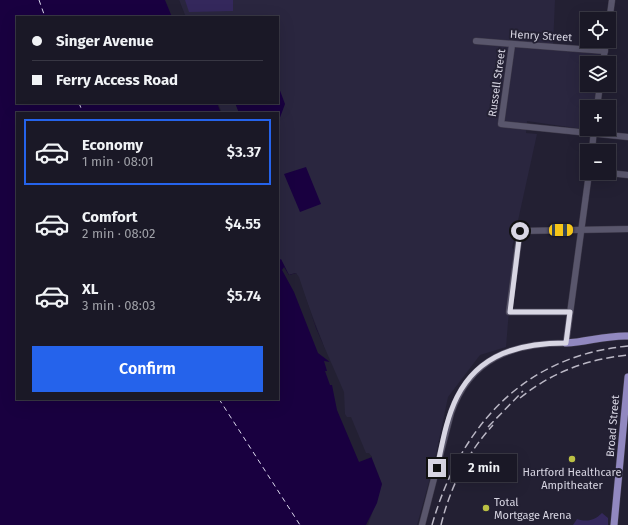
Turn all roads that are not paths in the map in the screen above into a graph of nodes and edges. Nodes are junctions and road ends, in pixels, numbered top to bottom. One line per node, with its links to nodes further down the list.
1 (612, 0): 2 (street)
2 (610, 12)
3 (476, 41): 4 (street, Henry Street)
4 (512, 45): 6 (street, Henry Street); 8 (street, Russell Street)
5 (605, 48): 6 (street)
6 (605, 51): 7 (street)
7 (604, 56)
8 (580, 131)
9 (616, 136): 10 (street)
10 (628, 138)
11 (616, 174): 12 (street)
12 (628, 175)
13 (588, 180): 15 (street)
14 (628, 229): 15 (street)
15 (582, 230): 16 (street); 16 (street)
16 (570, 312): 18 (street)
17 (628, 336): 18 (main road)
18 (566, 343): 21 (street)
19 (628, 377): 20 (main road, Broad Street)
20 (626, 430): 22 (main road, Broad Street)
21 (422, 525)
22 (614, 525)

